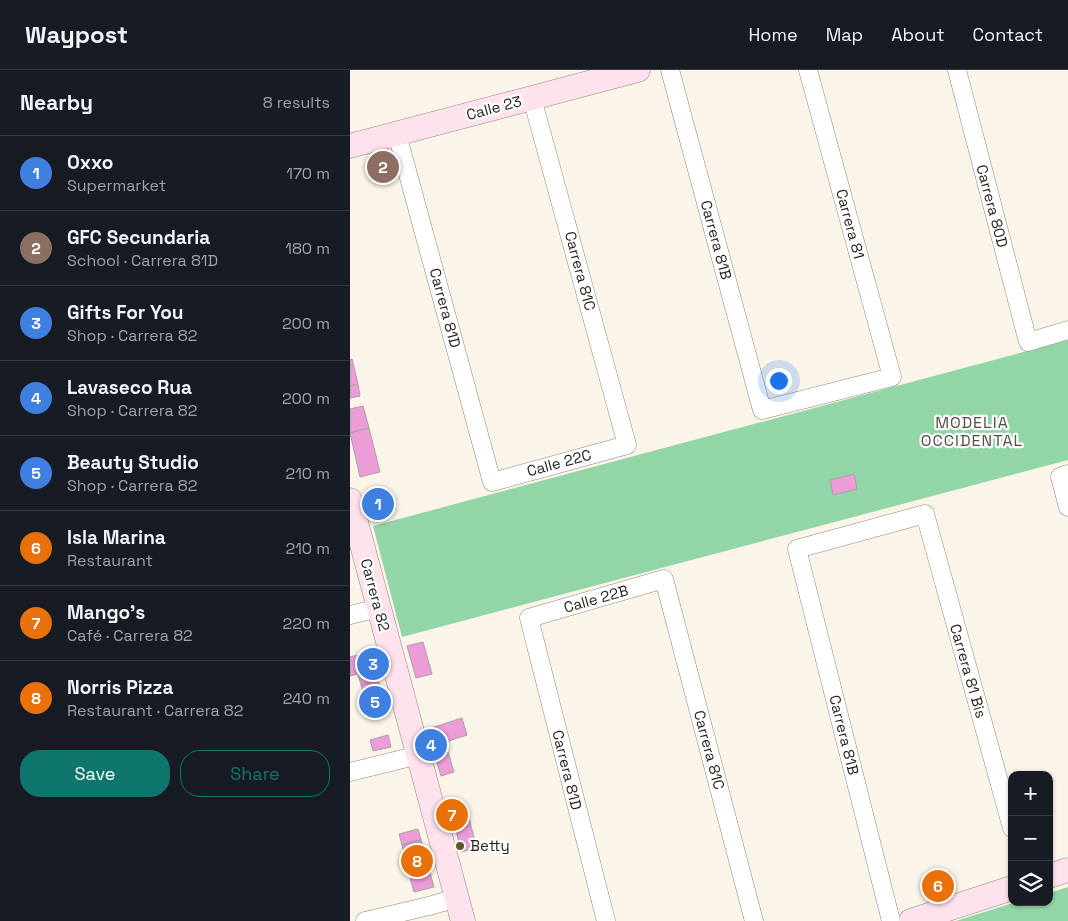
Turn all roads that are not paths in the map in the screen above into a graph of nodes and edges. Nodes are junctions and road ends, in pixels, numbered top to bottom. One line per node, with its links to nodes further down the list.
1 (638, 70): 5 (street, Calle 23)
2 (670, 70): 9 (street, Carrera 81B)
3 (808, 70): 9 (street, Carrera 81)
4 (957, 70): 8 (street, Carrera 80D)
5 (532, 98): 6 (street, Calle 23); 10 (street, Carrera 81C)
6 (397, 134): 7 (street, Calle 23); 12 (street, Carrera 81D)
7 (350, 146)
8 (1068, 330)
9 (892, 377)
10 (627, 445): 12 (street, Calle 22C)
11 (1064, 476): 14 (street)
12 (492, 482)
13 (350, 500): 17 (street, Carrera 82)
14 (1068, 507)
15 (924, 514): 22 (street, Carrera 81 Bis); 31 (street, Carrera 81B)
16 (664, 579): 19 (street, Calle 22B); 30 (street, Carrera 81C)
17 (379, 608): 18 (street); 20 (street, Carrera 82)
18 (350, 615)
19 (529, 618): 29 (street, Carrera 81D)
20 (419, 755): 21 (street); 26 (street, Carrera 82)
21 (350, 772)
22 (1009, 816)
23 (1068, 870): 24 (street)
24 (1053, 875)
25 (1008, 889): 32 (street)
26 (457, 898): 27 (street); 28 (street, Carrera 82)
27 (365, 921)
28 (463, 921)
29 (606, 921)
30 (754, 921)
31 (891, 921)
32 (911, 921)

